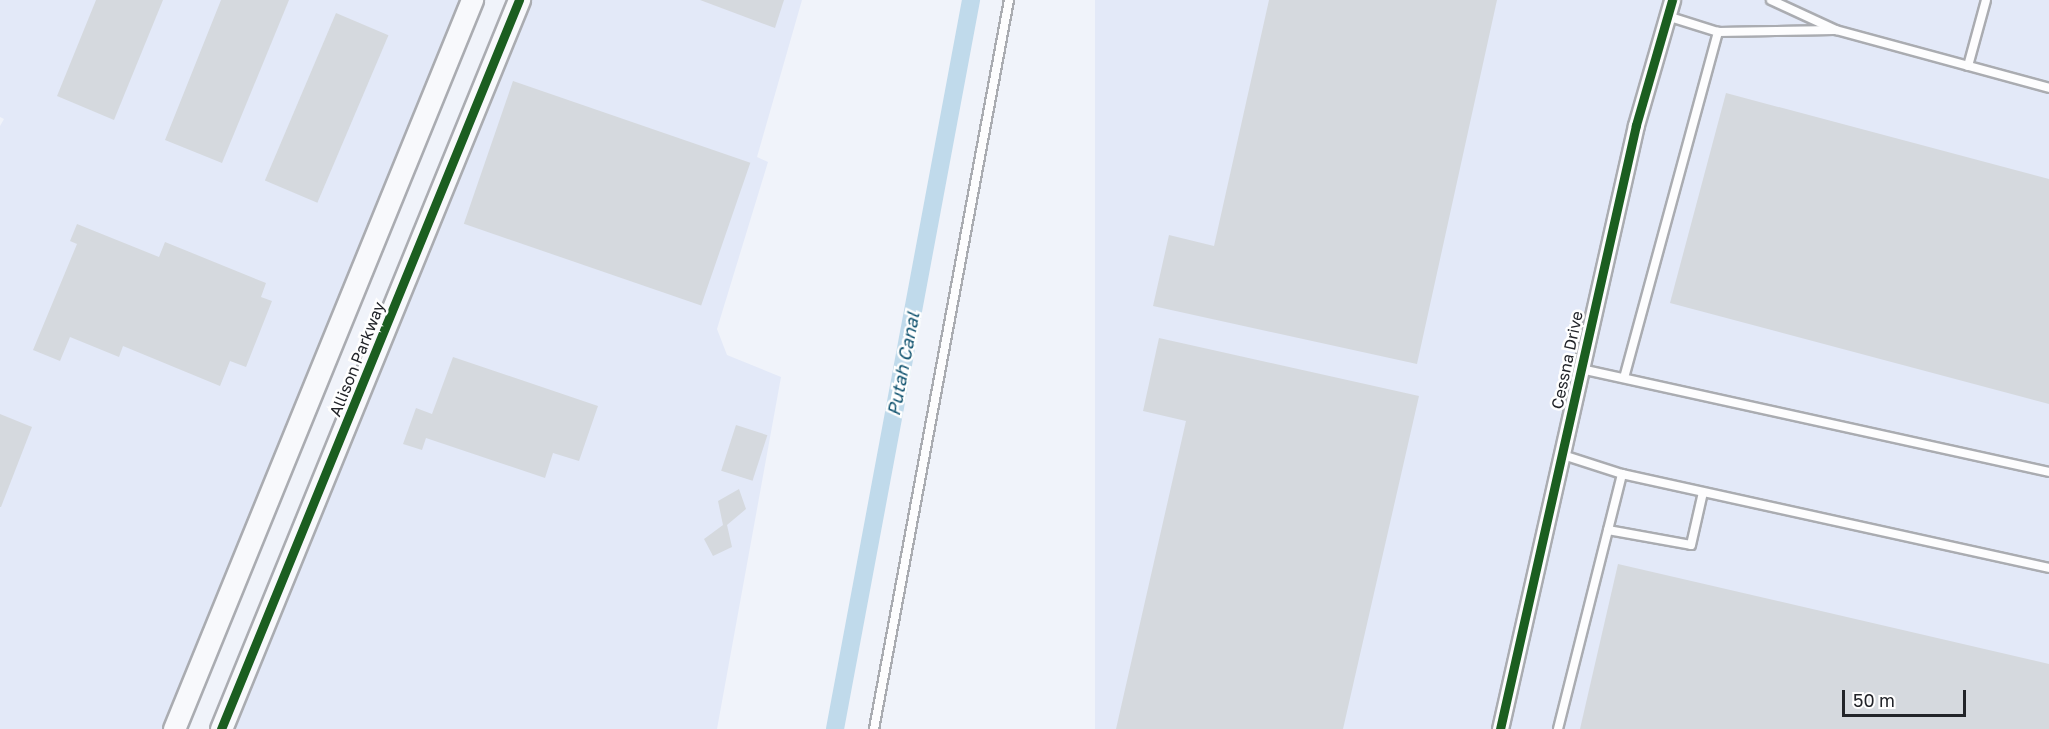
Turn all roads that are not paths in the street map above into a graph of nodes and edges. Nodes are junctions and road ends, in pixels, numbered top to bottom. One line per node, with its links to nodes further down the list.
1 (472, 0): 20 (street, Allison Parkway)
2 (519, 0): 21 (street, Allison Parkway)
3 (1009, 0): 22 (lane)
4 (1672, 0): 7 (street, Cessna Drive)
5 (1771, 0): 8 (lane)
6 (1986, 0): 10 (lane)
7 (1666, 16): 9 (lane); 12 (street, Cessna Drive)
8 (1836, 30): 9 (lane); 10 (lane)
9 (1718, 32): 13 (lane)
10 (1968, 66): 11 (lane)
11 (2049, 88)
12 (1580, 368): 13 (lane); 14 (street, Cessna Drive)
13 (1624, 378): 15 (lane)
14 (1563, 455): 16 (lane); 23 (street, Cessna Drive)
15 (2049, 472)
16 (1622, 474): 17 (lane); 18 (lane)
17 (1703, 492): 18 (lane); 19 (lane)
18 (1608, 530): 24 (lane)
19 (2049, 568)
20 (174, 729)
21 (221, 729)
22 (874, 729)
23 (1500, 729)
24 (1558, 729)

